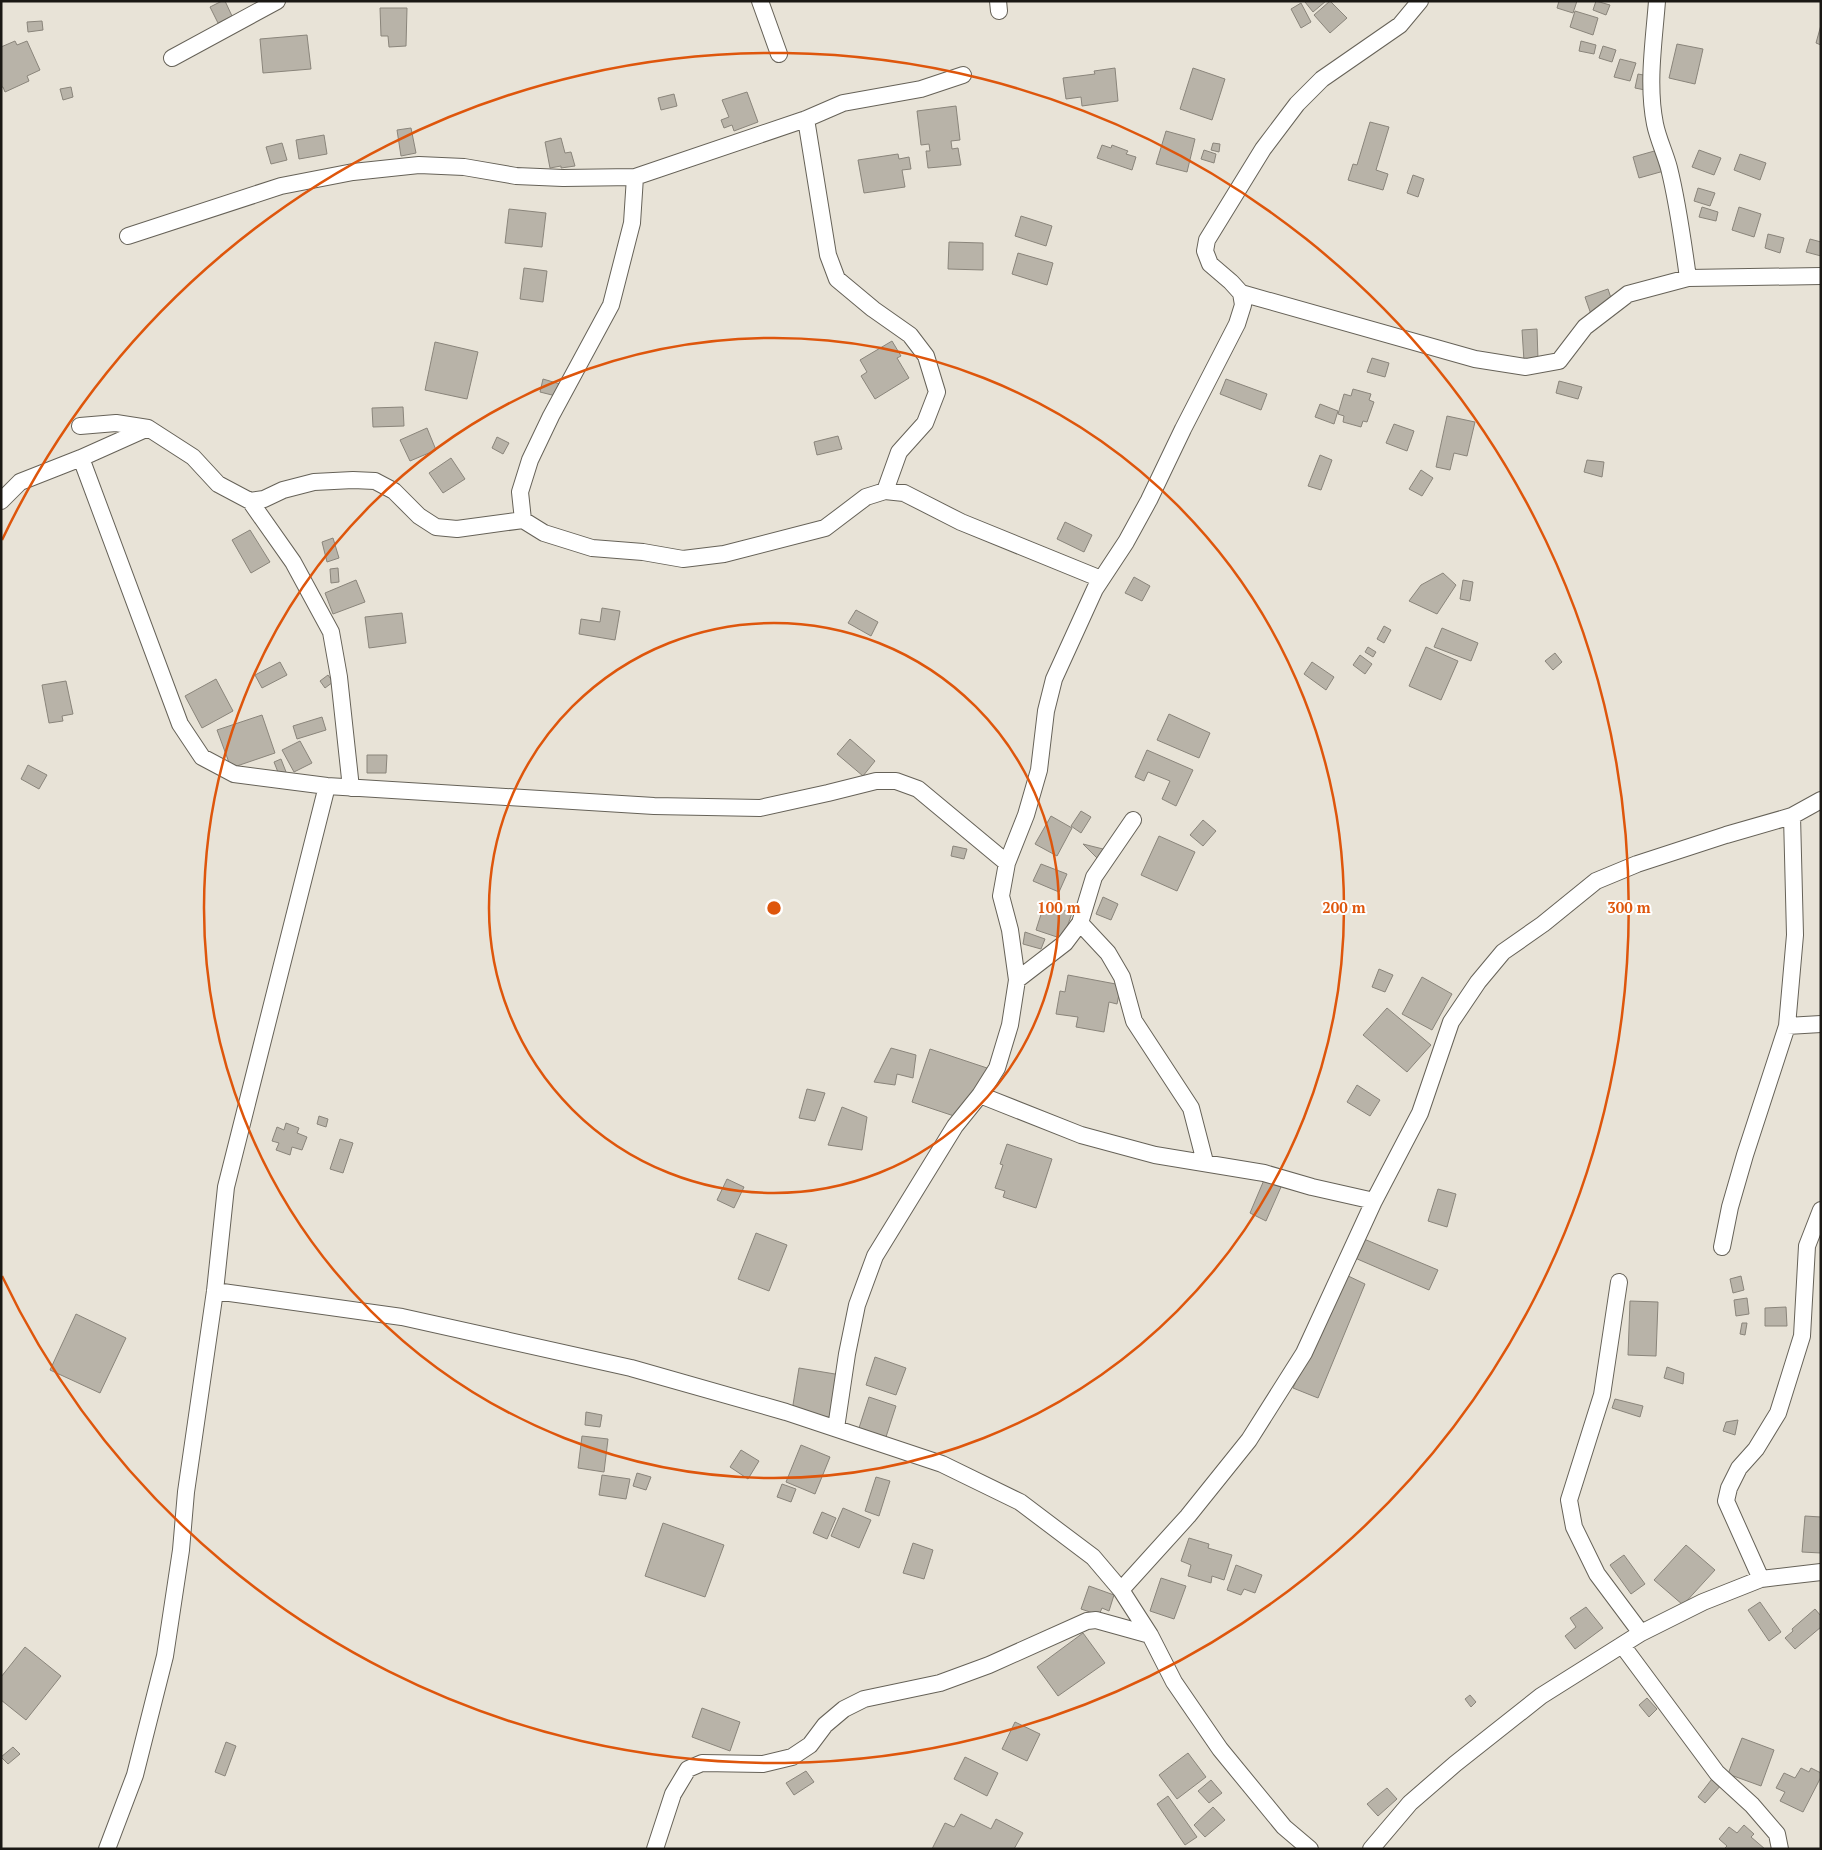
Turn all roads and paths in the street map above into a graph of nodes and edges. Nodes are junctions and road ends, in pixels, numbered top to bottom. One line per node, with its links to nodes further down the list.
1 (277, 1): 6 (street)
2 (760, 1): 5 (street)
3 (1420, 1): 13 (street)
4 (1657, 1): 12 (street)
5 (779, 54)
6 (172, 58)
7 (963, 75): 8 (street)
8 (806, 119): 9 (street); 17 (street)
9 (635, 177): 10 (street); 20 (street)
10 (128, 236)
11 (1821, 276): 12 (street)
12 (1688, 278): 13 (street)
13 (1241, 294): 21 (street)
14 (80, 426): 15 (street)
15 (148, 428): 16 (street); 19 (street)
16 (81, 458): 18 (street); 22 (street)
17 (885, 491): 20 (street); 21 (street)
18 (1, 501)
19 (250, 501): 20 (street); 23 (street)
20 (523, 520)
21 (1101, 579): 27 (street)
22 (327, 786): 23 (street); 38 (street)
23 (351, 788): 27 (street)
24 (1821, 801): 25 (street)
25 (1792, 816): 31 (street); 34 (street)
26 (1133, 820): 28 (street)
27 (1006, 864): 29 (street)
28 (1080, 923): 29 (street); 33 (street)
29 (1017, 980): 32 (street)
30 (1821, 1024): 31 (street)
31 (1787, 1026): 36 (street)
32 (980, 1095): 33 (street); 39 (street)
33 (1205, 1162): 34 (street)
34 (1374, 1202): 42 (street)
35 (1821, 1210): 41 (street)
36 (1722, 1247)
37 (1619, 1282): 43 (street)
38 (215, 1291): 39 (street); 46 (street)
39 (836, 1428): 42 (street)
40 (1821, 1572): 41 (street)
41 (1761, 1579): 43 (street)
42 (1121, 1590): 44 (street)
43 (1641, 1633): 45 (street)
44 (1150, 1635): 47 (street); 48 (street)
45 (1622, 1645): 49 (street); 50 (street)
46 (107, 1849)
47 (655, 1849)
48 (1310, 1849)
49 (1371, 1849)
50 (1780, 1849)

